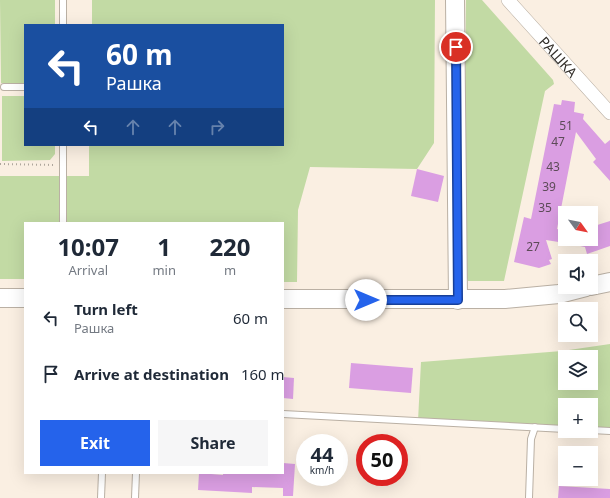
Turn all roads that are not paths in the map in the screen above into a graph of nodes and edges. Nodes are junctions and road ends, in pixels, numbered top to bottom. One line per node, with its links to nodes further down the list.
1 (63, 0): 4 (lane)
2 (455, 0): 16 (main road)
3 (508, 0): 7 (street, РАШКА)
4 (63, 24)
5 (4, 87): 6 (lane)
6 (24, 87)
7 (610, 113)
8 (63, 146): 9 (lane)
9 (64, 222)
10 (610, 282): 11 (main road)
11 (598, 285)
12 (559, 294): 16 (main road)
13 (0, 298): 14 (main road)
14 (24, 298)
15 (284, 299): 16 (main road)
16 (458, 300)
17 (284, 414): 18 (lane)
18 (535, 427): 19 (lane); 26 (lane)
19 (558, 429)
20 (598, 430): 21 (lane)
21 (610, 431)
22 (102, 474): 24 (lane)
23 (136, 474): 25 (lane)
24 (101, 498)
25 (134, 498)
26 (529, 498)

